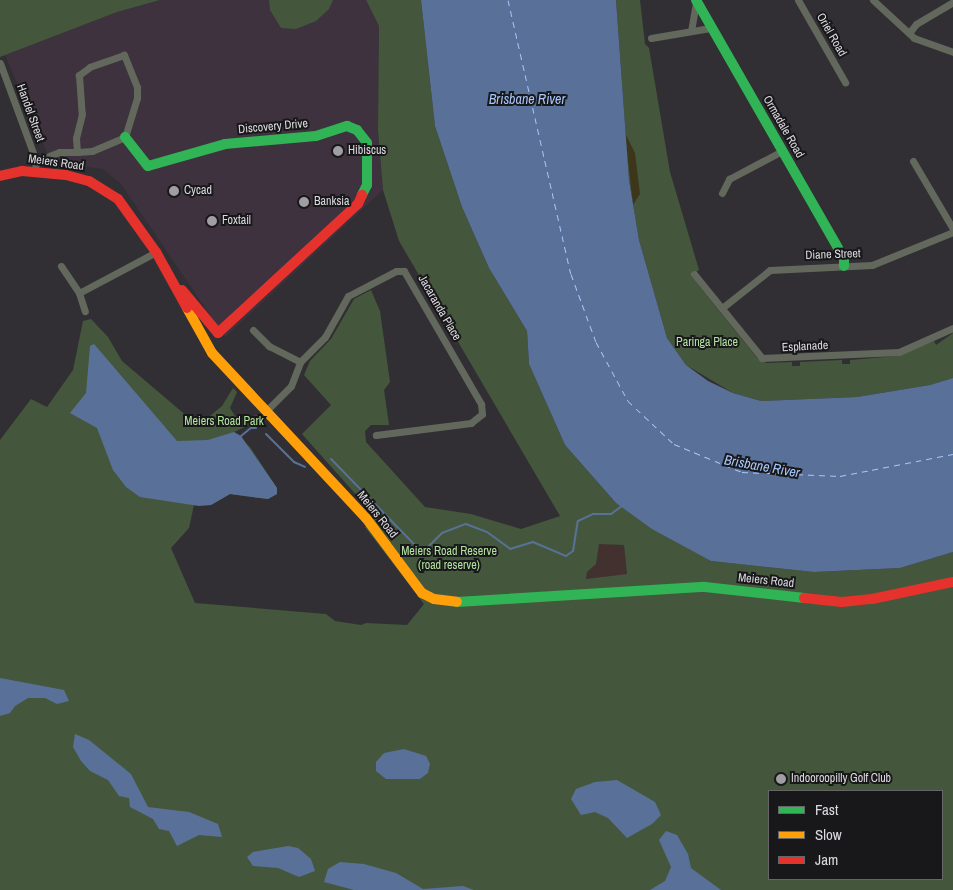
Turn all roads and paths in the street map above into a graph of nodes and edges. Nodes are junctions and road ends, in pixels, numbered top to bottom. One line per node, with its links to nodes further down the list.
1 (798, 0): 11 (street, Oriel Road)
2 (872, 0): 7 (street)
3 (696, 1): 5 (street, Ormadale Road); 6 (street, Ormadale Road)
4 (953, 2): 7 (street)
5 (710, 28): 6 (street); 13 (street, Ormadale Road)
6 (691, 31): 8 (street)
7 (909, 33): 9 (street)
8 (651, 38)
9 (953, 52)
10 (0, 63): 16 (street, Handel Street)
11 (844, 82)
12 (124, 137): 14 (street); 14 (street); 23 (street, Discovery Drive)
13 (782, 151): 18 (street); 22 (street, Ormadale Road)
14 (77, 152): 16 (street)
15 (912, 161): 19 (street)
16 (35, 166): 17 (street, Meiers Road); 20 (street, Meiers Road)
17 (0, 176)
18 (722, 194)
19 (953, 231): 22 (street, Diane Street)
20 (156, 252): 23 (street, Meiers Road); 25 (street)
21 (61, 266): 25 (street)
22 (844, 266): 26 (street, Diane Street)
23 (165, 268): 31 (street, Meiers Road)
24 (694, 274): 26 (street, Esplanade)
25 (79, 293): 27 (street)
26 (722, 308): 28 (street, Esplanade)
27 (85, 311)
28 (953, 328)
29 (253, 330): 30 (street)
30 (300, 362): 31 (street, Jacaranda Place); 32 (street, Jacaranda Place)
31 (266, 411): 33 (street, Meiers Road)
32 (376, 435)
33 (953, 582)

